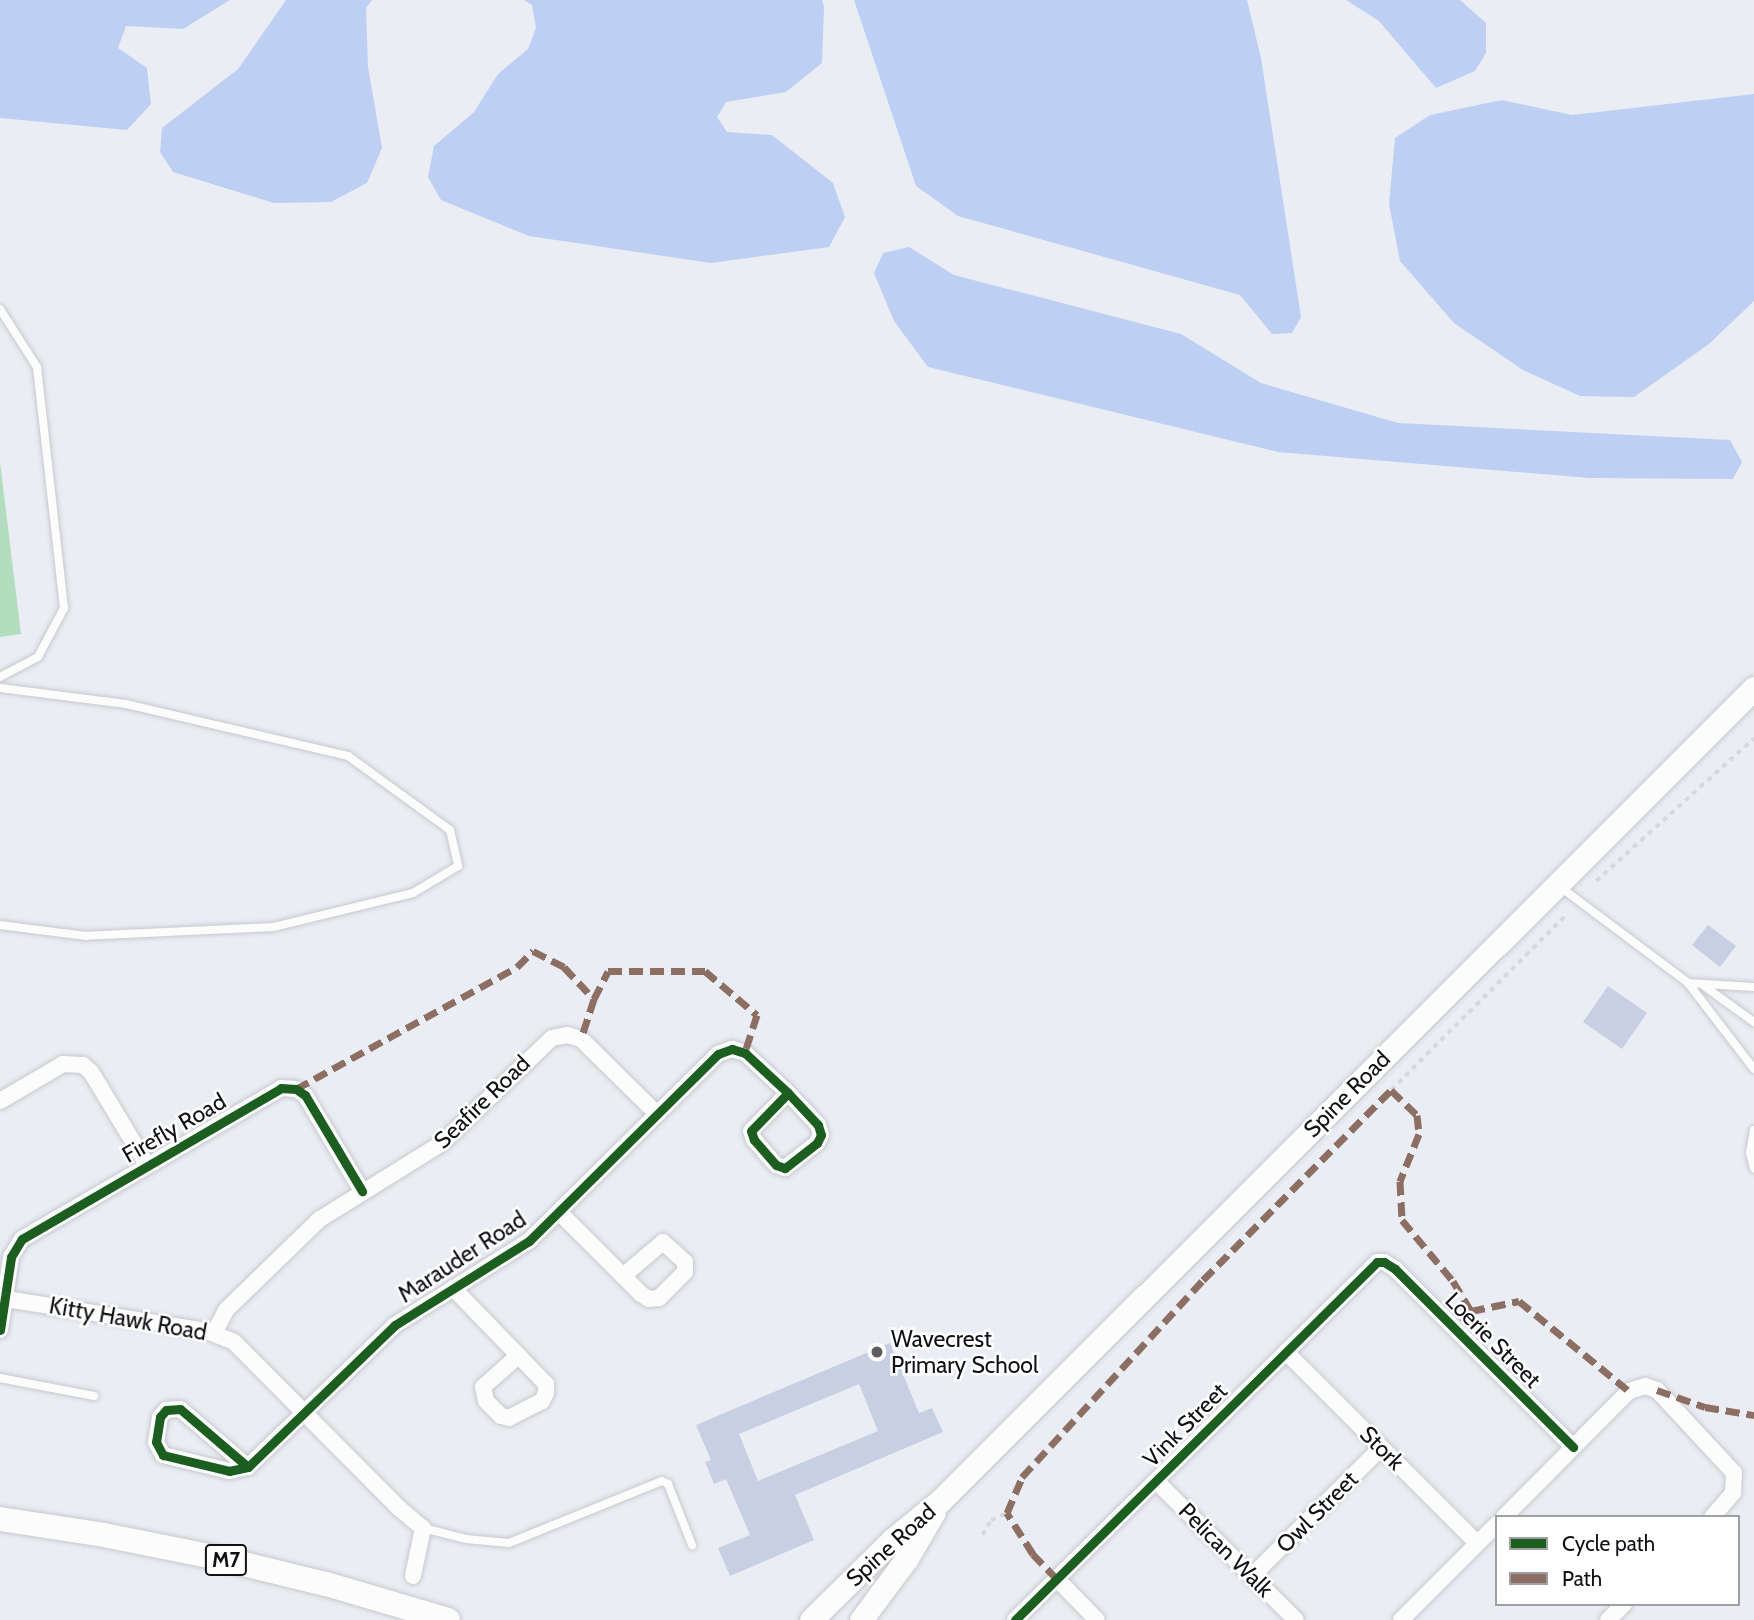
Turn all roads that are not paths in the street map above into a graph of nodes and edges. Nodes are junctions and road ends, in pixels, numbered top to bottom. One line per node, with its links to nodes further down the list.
1 (0, 309): 2 (lane)
2 (0, 677)
3 (0, 688): 6 (lane)
4 (1754, 688): 5 (main road, Spine Road)
5 (1557, 884): 7 (lane); 35 (main road, Spine Road)
6 (0, 925)
7 (1688, 983): 8 (lane); 11 (lane)
8 (1704, 986): 9 (lane); 10 (lane)
9 (1754, 987)
10 (1754, 1022)
11 (1754, 1069)
12 (788, 1093): 12 (street); 14 (street, Marauder Road)
13 (0, 1101): 16 (street)
14 (657, 1114): 18 (street, Seafire Road); 19 (street, Marauder Road)
15 (1754, 1130): 17 (lane)
16 (147, 1165): 18 (street, Firefly Road); 23 (street, Firefly Road)
17 (1754, 1168)
18 (362, 1191): 25 (street, Seafire Road)
19 (559, 1212): 21 (street); 22 (street, Marauder Road)
20 (1384, 1262): 26 (street, Vink Street); 31 (street, Loerie Street)
21 (623, 1276)
22 (453, 1288): 27 (street); 30 (street, Marauder Road)
23 (2, 1298): 24 (street, Firefly Road); 25 (street, Kitty Hawk Road)
24 (0, 1331)
25 (214, 1333): 30 (street, Kitty Hawk Road)
26 (1286, 1352): 32 (street, Stork); 34 (street, Vink Street)
27 (518, 1356)
28 (0, 1378): 29 (lane)
29 (94, 1396)
30 (306, 1413): 33 (street, Marauder Road); 40 (street, Kitty Hawk Road)
31 (1573, 1447): 36 (street); 37 (street)
32 (1381, 1448): 41 (street, Stork); 44 (street, Owl Street)
33 (248, 1467): 33 (street)
34 (1156, 1481): 44 (street, Pelican Walk); 45 (street, Vink Street)
35 (941, 1500): 48 (main road, Spine Road); 49 (main road, Spine Road)
36 (1506, 1515)
37 (1714, 1515)
38 (0, 1519): 47 (main road, M7)
39 (1495, 1526): 41 (street)
40 (424, 1528): 42 (lane); 43 (street)
41 (1477, 1543): 53 (street)
42 (692, 1545)
43 (413, 1576)
44 (1252, 1576): 52 (street, Pelican Walk)
45 (1057, 1579): 50 (street, Vink Street); 51 (street)
46 (1622, 1606): 54 (street)
47 (448, 1620)
48 (811, 1620)
49 (861, 1620)
50 (1015, 1620)
51 (1097, 1620)
52 (1296, 1620)
53 (1401, 1620)
54 (1608, 1620)

